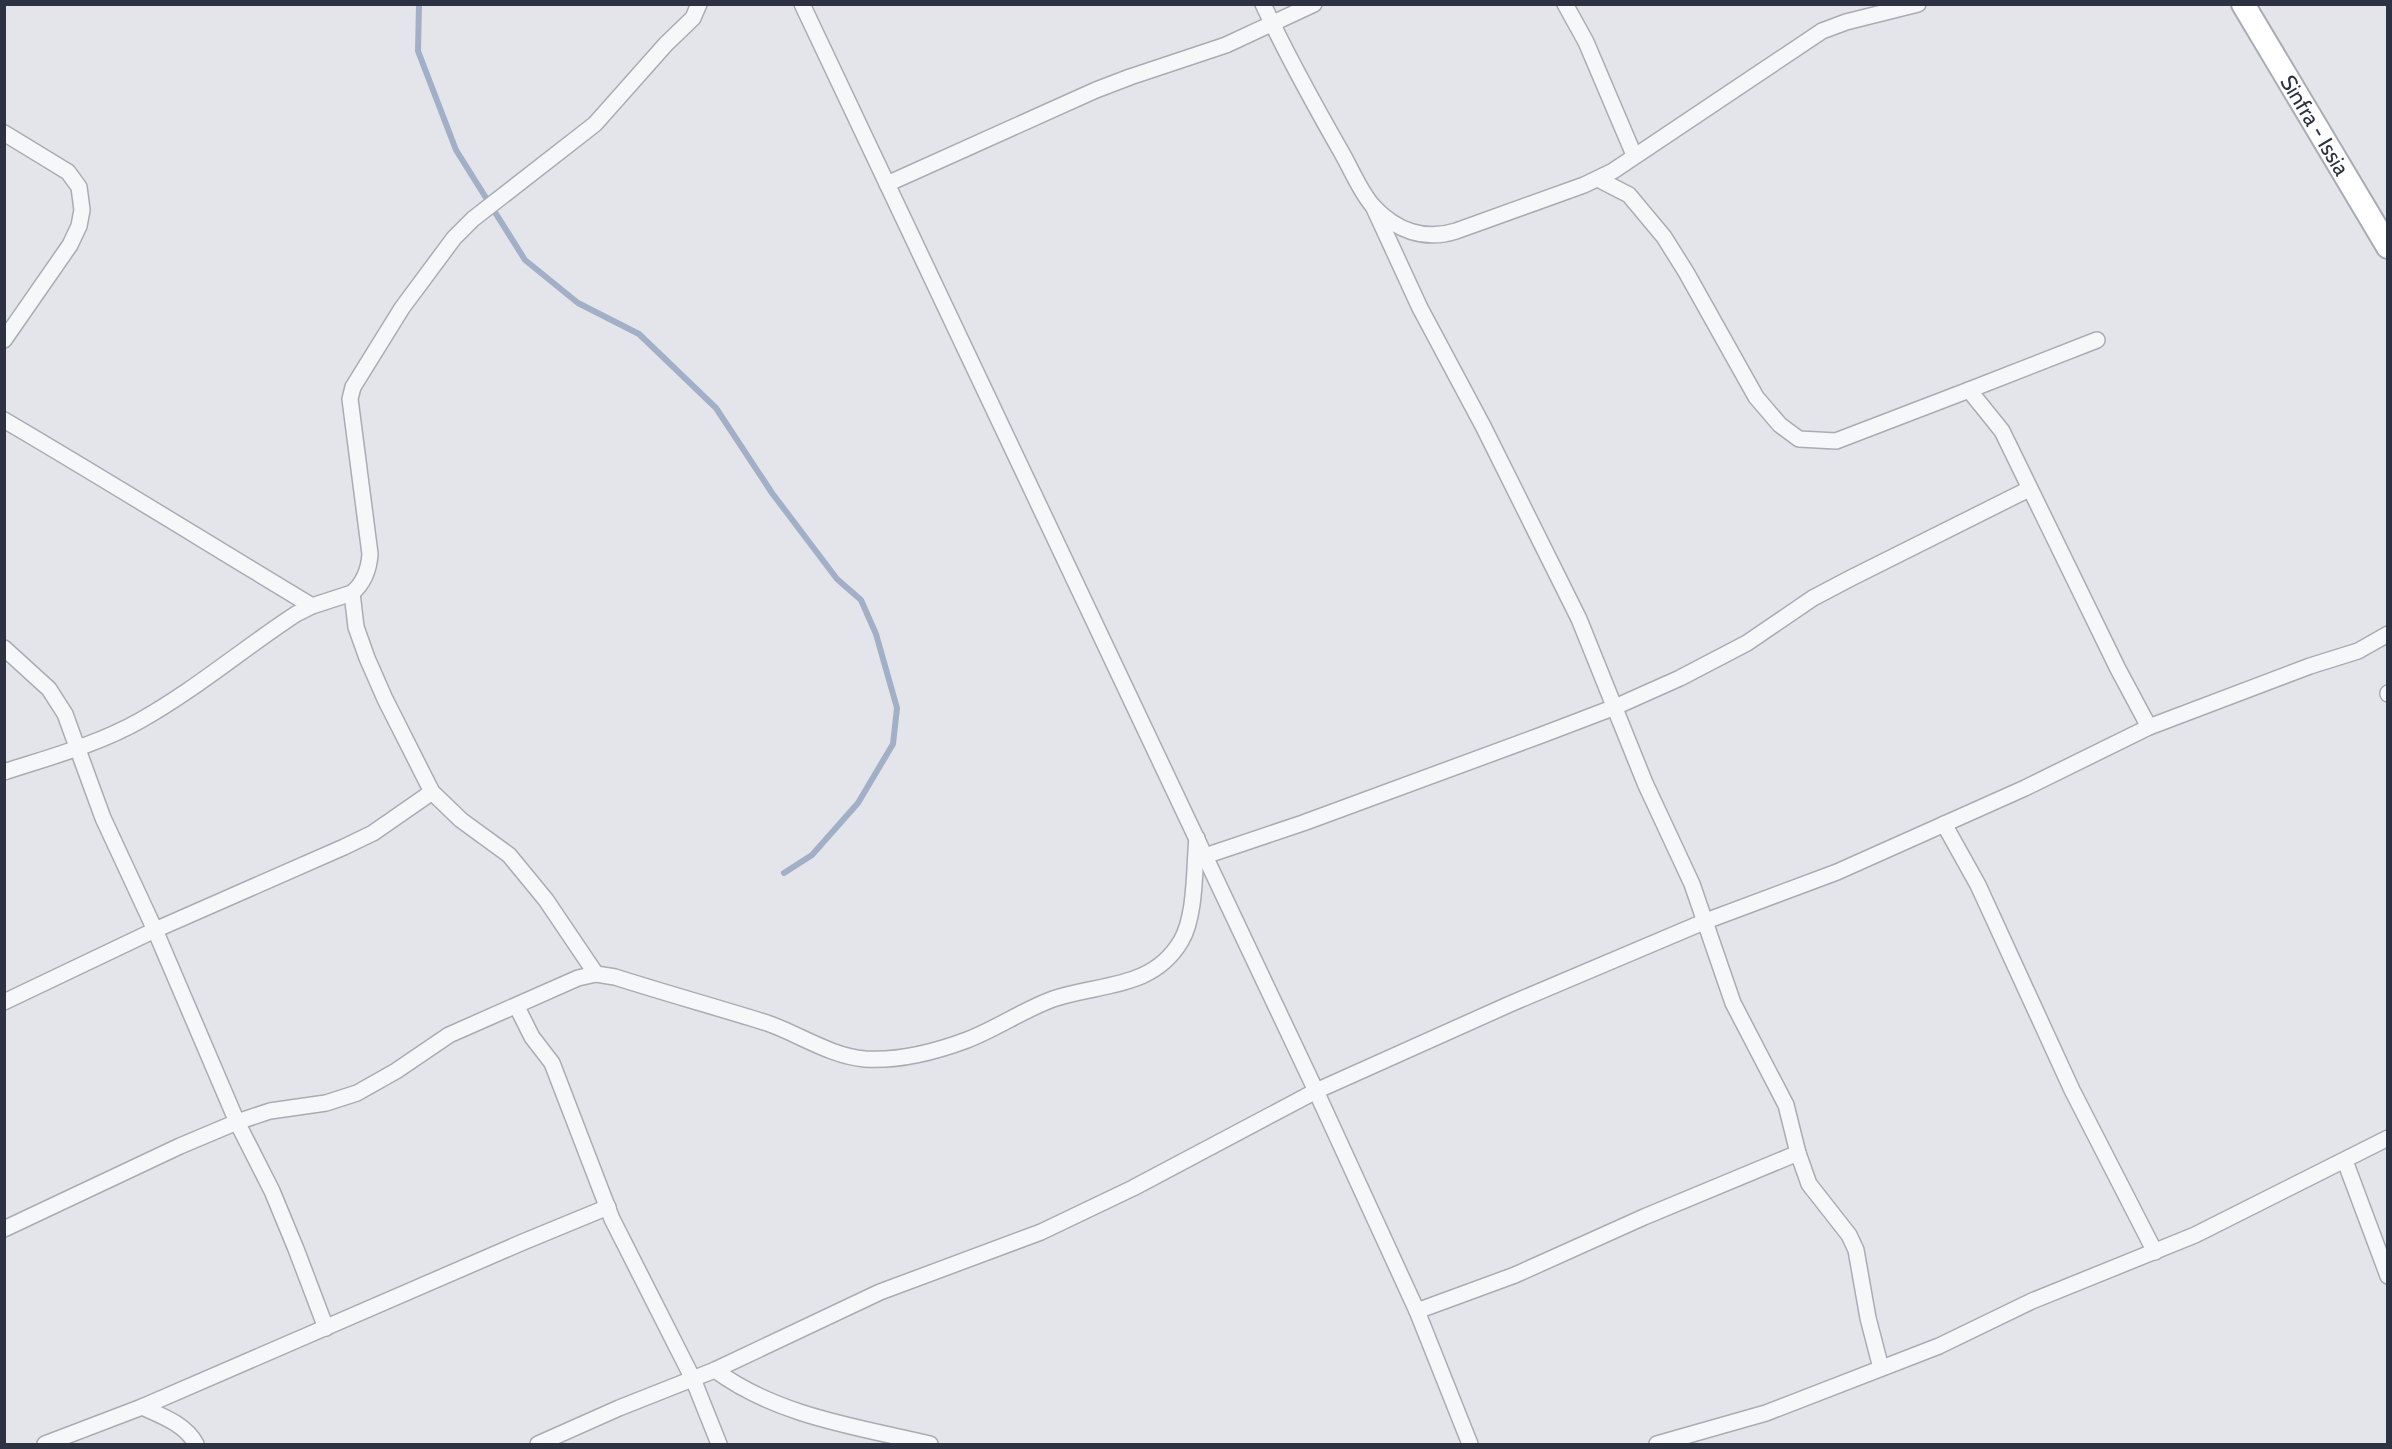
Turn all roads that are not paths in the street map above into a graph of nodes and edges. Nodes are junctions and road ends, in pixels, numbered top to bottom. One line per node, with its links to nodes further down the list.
1 (699, 4): 20 (street)
2 (802, 4): 12 (street)
3 (1263, 4): 8 (street)
4 (1314, 4): 8 (street)
5 (1565, 4): 10 (street)
6 (1918, 4): 10 (street)
7 (2243, 4): 14 (main road, Sinfra - Issia)
8 (1272, 25): 12 (street); 13 (street)
9 (4, 133): 15 (street)
10 (1634, 155): 11 (street)
11 (1598, 178): 13 (street); 17 (street)
12 (887, 184): 30 (street)
13 (1372, 206): 24 (street)
14 (2388, 247)
15 (4, 340)
16 (2097, 340): 17 (street)
17 (1969, 390): 19 (street)
18 (4, 420): 21 (street)
19 (2029, 489): 24 (street); 25 (street)
20 (352, 593): 21 (street); 28 (street)
21 (312, 606): 26 (street)
22 (2388, 634): 25 (street)
23 (4, 648): 26 (street)
24 (1615, 707): 31 (street); 32 (street)
25 (2149, 727): 29 (street)
26 (77, 748): 27 (street); 33 (street)
27 (4, 772)
28 (432, 792): 33 (street); 34 (street)
29 (1944, 824): 32 (street); 44 (street)
30 (1197, 836): 31 (street); 34 (street)
31 (1205, 856): 37 (street)
32 (1706, 921): 37 (street); 40 (street)
33 (155, 930): 35 (street); 38 (street)
34 (596, 974): 36 (street)
35 (4, 1002)
36 (517, 1007): 38 (street); 42 (street)
37 (1316, 1091): 46 (street); 49 (street)
38 (237, 1122): 43 (street); 47 (street)
39 (2388, 1138): 41 (street)
40 (1798, 1153): 46 (street); 48 (street)
41 (2345, 1161): 44 (street); 45 (street)
42 (608, 1207): 47 (street); 50 (street)
43 (4, 1229)
44 (2155, 1252): 48 (street)
45 (2388, 1276)
46 (1417, 1311): 57 (street)
47 (326, 1328): 51 (street)
48 (1881, 1368): 58 (street)
49 (715, 1370): 50 (street); 56 (street)
50 (693, 1379): 54 (street); 55 (street)
51 (141, 1407): 52 (street); 53 (street)
52 (45, 1444)
53 (196, 1444)
54 (538, 1444)
55 (719, 1444)
56 (930, 1444)
57 (1470, 1444)
58 (1657, 1444)

